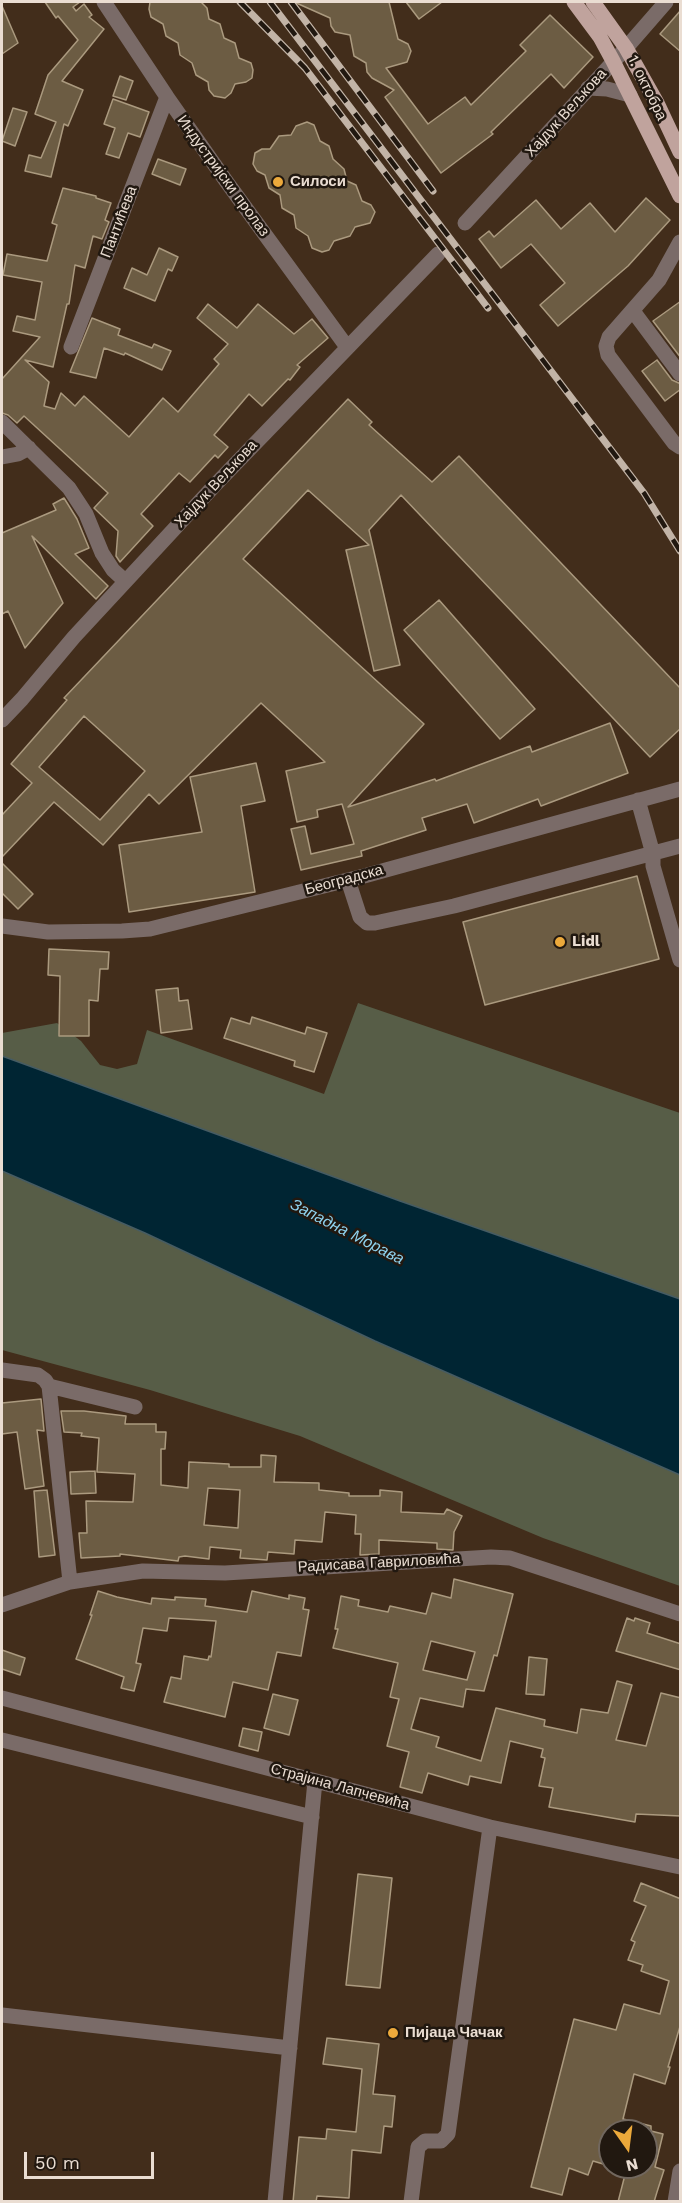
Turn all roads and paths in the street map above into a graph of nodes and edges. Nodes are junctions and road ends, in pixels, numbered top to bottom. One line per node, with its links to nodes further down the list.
1 (104, 2): 9 (street, Индустријски пролаз)
2 (574, 2): 6 (main road, 1. октобра)
3 (593, 2): 5 (main road, 1. октобра)
4 (666, 2): 5 (street, Хајдук Вељкова)
5 (626, 48): 6 (street, Хајдук Вељкова); 10 (main road, 1. октобра)
6 (613, 61): 7 (street, Хајдук Вељкова); 8 (main road, 1. октобра)
7 (588, 88): 8 (street); 12 (street, Хајдук Вељкова)
8 (630, 95): 11 (main road, 1. октобра)
9 (167, 97): 16 (street, Пантићева); 17 (street, Индустријски пролаз)
10 (681, 152)
11 (681, 196)
12 (465, 223)
13 (681, 243): 15 (street)
14 (438, 254): 17 (street, Хајдук Вељкова)
15 (633, 311): 18 (street); 20 (street)
16 (71, 347)
17 (347, 347): 23 (street, Хајдук Вељкова)
18 (681, 374)
19 (2, 422): 21 (street)
20 (681, 447)
21 (29, 448): 22 (street); 23 (street)
22 (2, 457)
23 (125, 581): 24 (street, Хајдук Вељкова)
24 (2, 720)
25 (681, 789): 26 (street, Београдска)
26 (638, 800): 28 (street); 29 (street, Београдска)
27 (681, 846): 28 (street)
28 (653, 854): 29 (street); 31 (street)
29 (348, 880): 30 (street, Београдска)
30 (2, 926)
31 (681, 960)
32 (2, 1370): 33 (street)
33 (49, 1386): 34 (street); 35 (street)
34 (135, 1407)
35 (70, 1582): 36 (street, Радисава Гавриловића); 37 (street, Радисава Гавриловића)
36 (2, 1605)
37 (681, 1614)
38 (2, 1698): 40 (street, Страјина Лапчевића)
39 (2, 1740): 41 (street)
40 (315, 1781): 41 (street); 42 (street, Страјина Лапчевића)
41 (312, 1817): 45 (street)
42 (490, 1827): 43 (street, Страјина Лапчевића); 48 (street)
43 (681, 1867)
44 (2, 2015): 45 (street)
45 (290, 2048): 47 (street)
46 (681, 2171): 49 (street)
47 (275, 2202)
48 (411, 2202)
49 (675, 2202)

